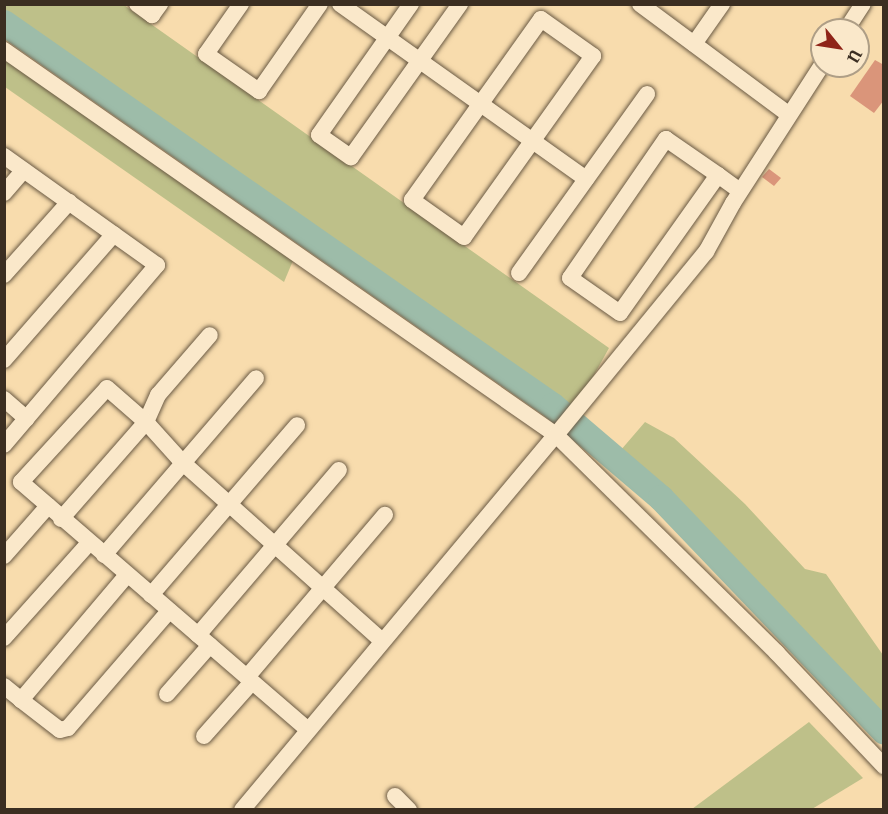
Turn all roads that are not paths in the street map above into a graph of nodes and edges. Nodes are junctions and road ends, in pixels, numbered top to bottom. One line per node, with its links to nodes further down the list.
1 (137, 4): 2 (street)
2 (160, 4)
3 (241, 4): 4 (street)
4 (320, 4)
5 (340, 4): 12 (street)
6 (411, 4): 12 (street)
7 (460, 4): 15 (street)
8 (640, 4): 13 (street)
9 (722, 4): 13 (street)
10 (863, 4): 11 (street)
11 (854, 18)
12 (388, 38): 15 (street); 15 (street)
13 (694, 44): 19 (street)
14 (4, 51): 38 (street)
15 (419, 61): 18 (street)
16 (812, 78): 19 (street)
17 (647, 94): 24 (street)
18 (480, 104): 20 (street); 20 (street); 20 (street)
19 (788, 114): 25 (street)
20 (533, 142): 24 (street)
21 (4, 156): 22 (street)
22 (24, 170): 26 (street); 27 (street)
23 (718, 175): 23 (street); 25 (street)
24 (586, 179): 29 (street)
25 (740, 191): 38 (street)
26 (4, 193)
27 (69, 202): 28 (street); 30 (street)
28 (114, 234): 32 (street); 35 (street)
29 (519, 273)
30 (4, 275)
31 (210, 335): 36 (street)
32 (4, 360)
33 (256, 378): 40 (street)
34 (4, 399): 35 (street)
35 (27, 419): 39 (street)
36 (146, 422): 40 (street); 43 (street); 45 (street)
37 (297, 425): 42 (street)
38 (559, 433): 56 (street); 63 (street)
39 (4, 445)
40 (182, 462): 42 (street); 48 (street)
41 (339, 470): 47 (street)
42 (229, 505): 47 (street); 52 (street)
43 (48, 506): 45 (street); 49 (street)
44 (385, 515): 51 (street)
45 (61, 519): 46 (street)
46 (88, 543): 48 (street); 54 (street)
47 (275, 547): 51 (street); 55 (street)
48 (104, 555): 50 (street)
49 (4, 556)
50 (127, 575): 52 (street); 60 (street)
51 (322, 587): 56 (street); 57 (street)
52 (151, 595): 53 (street)
53 (169, 611): 55 (street); 60 (street)
54 (4, 638)
55 (204, 640): 57 (street); 59 (street)
56 (381, 640): 61 (street)
57 (250, 680): 61 (street); 62 (street)
58 (4, 686): 60 (street)
59 (167, 694)
60 (21, 700)
61 (308, 729): 65 (street)
62 (204, 736)
63 (884, 766)
64 (395, 796): 66 (street)
65 (242, 810)
66 (409, 810)

